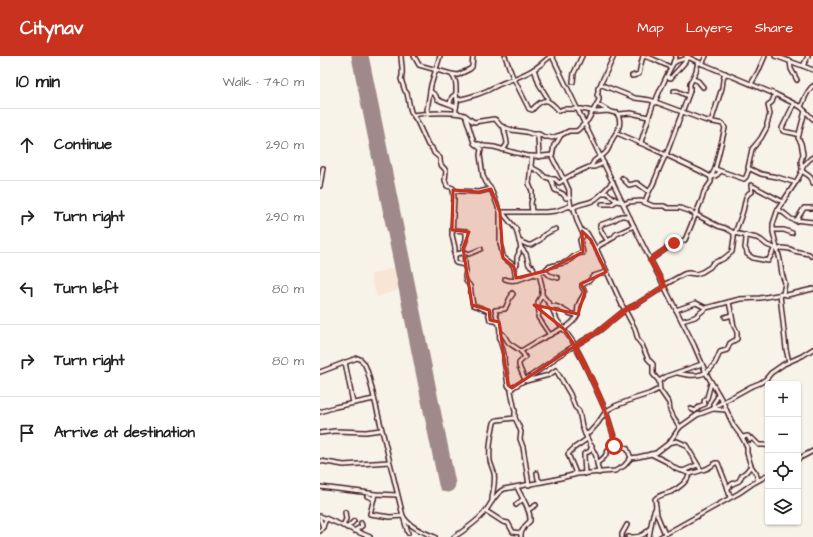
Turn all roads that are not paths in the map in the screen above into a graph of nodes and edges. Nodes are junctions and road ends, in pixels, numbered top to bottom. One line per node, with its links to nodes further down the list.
1 (401, 56): 59 (street)
2 (440, 56): 24 (street)
3 (473, 56): 27 (street)
4 (505, 56): 30 (street)
5 (552, 56): 23 (street); 51 (street)
6 (582, 56): 33 (street)
7 (614, 56): 34 (street)
8 (644, 56): 22 (street); 28 (street)
9 (676, 56): 19 (street)
10 (706, 56): 20 (street)
11 (765, 56): 35 (street)
12 (774, 56): 17 (street)
13 (793, 56): 17 (street)
14 (807, 56): 21 (street)
15 (415, 57): 24 (street)
16 (687, 57): 18 (street); 19 (street); 29 (street)
17 (790, 61): 21 (street); 32 (street)
18 (698, 62): 20 (street); 31 (street)
19 (673, 63): 22 (street)
20 (702, 64): 26 (street)
21 (803, 66): 25 (street)
22 (670, 67): 29 (street)
23 (534, 69): 30 (street); 44 (street)
24 (436, 70): 27 (street); 38 (street)
25 (813, 70)
26 (725, 73): 35 (street); 63 (street)
27 (451, 74): 40 (street)
28 (632, 76)
29 (667, 77): 45 (street)
30 (514, 78): 43 (street); 44 (street)
31 (693, 79): 37 (street); 42 (street)
32 (797, 80)
33 (573, 82)
34 (601, 84): 45 (street); 47 (street)
35 (751, 84): 41 (street)
36 (813, 86): 50 (street)
37 (703, 87)
38 (430, 91): 46 (street); 55 (street)
39 (674, 91): 42 (street)
40 (456, 94): 43 (street); 46 (street)
41 (775, 94): 48 (street); 86 (street)
42 (688, 96): 56 (street)
43 (457, 100): 49 (street)
44 (547, 100): 51 (street)
45 (654, 102): 56 (street); 61 (street)
46 (450, 103): 49 (street)
47 (597, 104): 52 (street); 53 (street)
48 (794, 104): 50 (street); 69 (street)
49 (456, 107): 57 (street)
50 (801, 107): 54 (street)
51 (578, 109): 52 (street); 64 (street)
52 (593, 111): 53 (street); 64 (street)
53 (609, 111): 58 (street)
54 (805, 111): 62 (street); 69 (street)
55 (427, 112): 57 (street); 59 (street)
56 (682, 112): 63 (street); 75 (street)
57 (456, 113): 60 (street)
58 (617, 113): 61 (street); 66 (street)
59 (413, 115): 104 (street)
60 (466, 115): 65 (street); 71 (street)
61 (649, 117): 70 (street)
62 (813, 119)
63 (711, 122): 85 (street)
64 (585, 124): 68 (street); 78 (street)
65 (504, 127): 67 (street); 72 (street)
66 (617, 133): 70 (street); 78 (street)
67 (537, 134): 68 (street); 77 (street)
68 (561, 135): 74 (street)
69 (799, 135): 87 (street)
70 (641, 143): 73 (street)
71 (475, 144): 72 (street); 103 (street)
72 (503, 150): 76 (street)
73 (660, 153): 75 (street); 80 (street)
74 (552, 155): 77 (street); 95 (street)
75 (666, 155): 80 (street); 93 (street)
76 (532, 156): 77 (street); 83 (street)
77 (539, 156)
78 (601, 157): 81 (street); 82 (street)
79 (813, 157): 87 (street)
80 (663, 160): 105 (street)
81 (604, 163): 82 (street); 96 (street)
82 (591, 166): 95 (street)
83 (531, 167): 88 (street); 90 (street)
84 (323, 168): 101 (street)
85 (715, 169): 89 (street); 93 (street)
86 (749, 169): 91 (street); 97 (street)
87 (802, 170): 97 (street); 99 (street)
88 (538, 172): 90 (street); 94 (street)
89 (720, 172): 91 (street); 93 (street)
90 (530, 174): 118 (street)
91 (746, 177): 100 (street)
92 (622, 178): 105 (street)
93 (711, 178): 119 (street)
94 (552, 179): 98 (street); 102 (street)
95 (564, 179): 98 (street); 107 (street)
96 (613, 182): 106 (street); 108 (street)
97 (796, 182): 111 (street)
98 (559, 183): 102 (street)
99 (813, 183)
100 (751, 184): 111 (street); 128 (street)
101 (320, 186)
102 (554, 187): 107 (street)
103 (489, 189): 104 (street); 117 (street)
104 (453, 190): 125 (street)
105 (648, 191): 110 (street)
106 (603, 193): 109 (street); 114 (street)
107 (569, 198): 114 (street)
108 (621, 198): 109 (street); 112 (street)
109 (617, 201): 112 (street); 113 (street)
110 (645, 202): 112 (street); 119 (street)
111 (783, 202): 116 (street)
112 (623, 203): 120 (street)
113 (602, 204)
114 (572, 207): 118 (street); 127 (street)
115 (813, 208): 121 (street)
116 (778, 209): 121 (street); 126 (street)
117 (501, 212): 118 (street); 131 (street); 142 (street)
118 (532, 212)
119 (696, 214): 128 (street); 140 (street)
120 (631, 218): 123 (street); 132 (street)
121 (796, 221): 122 (street)
122 (813, 222)
123 (634, 226): 132 (street); 140 (street)
124 (556, 229): 131 (street)
125 (452, 230): 137 (street); 138 (street)
126 (773, 230): 129 (street); 135 (street)
127 (582, 231): 136 (street); 143 (street)
128 (735, 233): 130 (street); 150 (street)
129 (792, 233)
130 (745, 235): 135 (street); 135 (street)
131 (519, 241): 133 (street)
132 (608, 241): 136 (street)
133 (521, 248): 142 (street); 145 (street)
134 (481, 249): 137 (street)
135 (776, 249): 139 (street); 153 (street)
136 (597, 250): 144 (street)
137 (463, 253): 138 (street); 141 (street)
138 (454, 254): 141 (street)
139 (811, 256)
140 (650, 260): 150 (street)
141 (465, 265): 164 (street)
142 (514, 266): 149 (street)
143 (545, 271): 146 (street); 147 (street)
144 (606, 272): 158 (street); 160 (street)
145 (535, 274): 146 (street); 149 (street)
146 (539, 274): 154 (street)
147 (558, 278)
148 (505, 279): 149 (street)
149 (517, 279)
150 (664, 286): 158 (street); 159 (street)
151 (813, 289): 153 (street)
152 (512, 293): 164 (street)
153 (782, 295): 155 (street); 172 (street)
154 (542, 297): 156 (street); 167 (street)
155 (729, 302): 157 (street); 161 (street)
156 (550, 306): 160 (street); 165 (street)
157 (706, 308): 159 (street); 163 (street)
158 (625, 310): 168 (street); 180 (street)
159 (676, 310): 163 (street)
160 (578, 314): 165 (street)
161 (732, 315): 162 (street); 178 (street)
162 (725, 317)
163 (682, 321): 173 (street)
164 (498, 322): 166 (street)
165 (564, 329): 167 (street); 168 (street)
166 (500, 332): 170 (street); 182 (street)
167 (550, 335): 170 (street)
168 (575, 346): 174 (street); 191 (street)
169 (813, 349): 172 (street)
170 (522, 351): 179 (street)
171 (345, 362): 176 (street); 185 (street); 187 (street)
172 (788, 362): 186 (street)
173 (702, 364): 177 (street); 178 (street)
174 (553, 365): 175 (street); 179 (street)
175 (556, 370): 179 (street); 197 (street)
176 (320, 372)
177 (678, 373): 178 (street); 180 (street)
178 (706, 373): 181 (street)
179 (525, 380): 182 (street)
180 (659, 381): 183 (street)
181 (711, 383): 184 (street); 189 (street)
182 (511, 389): 193 (street)
183 (659, 389): 191 (street); 194 (street)
184 (718, 394): 186 (street); 188 (street)
185 (374, 399): 187 (street); 195 (street)
186 (723, 402): 188 (street); 190 (street)
187 (354, 403): 192 (street)
188 (714, 408): 190 (street); 194 (street)
189 (691, 409)
190 (726, 410): 198 (street)
191 (606, 411): 197 (street); 200 (street)
192 (320, 412)
193 (515, 418): 222 (street); 232 (street)
194 (680, 427): 199 (street)
195 (381, 430): 196 (street); 208 (street)
196 (320, 433)
197 (586, 436): 202 (street); 218 (street)
198 (742, 437): 201 (street); 211 (street)
199 (669, 443): 204 (street); 210 (street)
200 (616, 444): 206 (street); 209 (street)
201 (765, 445)
202 (592, 446): 209 (street); 216 (street)
203 (813, 451): 205 (street)
204 (651, 454): 206 (street); 213 (street)
205 (801, 457)
206 (631, 458): 215 (street)
207 (320, 461): 208 (street)
208 (389, 462): 227 (street)
209 (597, 463): 215 (street)
210 (697, 465): 212 (street); 213 (street)
211 (750, 466): 220 (street); 225 (street)
212 (701, 470): 217 (street); 225 (street)
213 (683, 471): 217 (street)
214 (537, 473): 221 (street)
215 (599, 473): 216 (street)
216 (585, 474): 218 (street)
217 (690, 474): 235 (street)
218 (573, 475): 221 (street)
219 (765, 476): 220 (street)
220 (758, 480): 229 (street)
221 (541, 482): 222 (street)
222 (529, 485): 224 (street)
223 (320, 487): 226 (street)
224 (517, 487): 231 (street); 232 (street)
225 (728, 488): 229 (street)
226 (375, 494): 227 (street); 230 (street)
227 (398, 495): 239 (street)
228 (367, 496): 230 (street)
229 (730, 497): 253 (street)
230 (374, 499): 239 (street)
231 (523, 499): 233 (street); 236 (street)
232 (492, 501): 237 (street)
233 (516, 505)
234 (536, 505): 236 (street)
235 (656, 507): 245 (street); 253 (street)
236 (528, 510): 252 (street)
237 (486, 511): 252 (street); 256 (street)
238 (345, 512): 246 (street)
239 (403, 516): 251 (street); 255 (street)
240 (320, 517): 241 (street); 247 (street)
241 (326, 519): 246 (street); 247 (street)
242 (354, 521): 248 (street)
243 (361, 522): 249 (street)
244 (626, 525): 257 (street)
245 (651, 525): 258 (street); 259 (street)
246 (343, 526): 248 (street)
247 (323, 527): 250 (street)
248 (347, 528): 249 (street)
249 (354, 531): 254 (street)
250 (320, 532)
251 (408, 533)
252 (521, 535)
253 (666, 535): 260 (street)
254 (370, 537)
255 (435, 537)
256 (454, 537)
257 (622, 537)
258 (628, 537)
259 (649, 537)
260 (660, 537)

